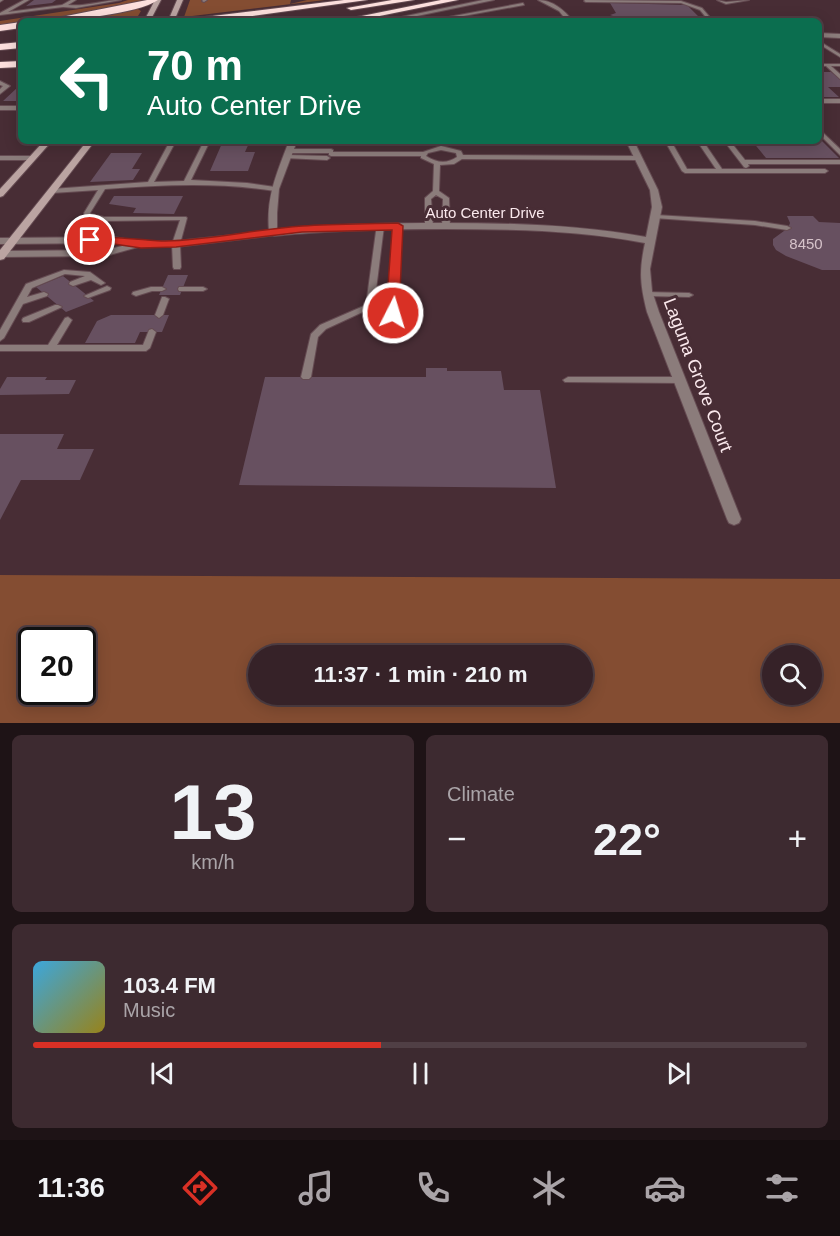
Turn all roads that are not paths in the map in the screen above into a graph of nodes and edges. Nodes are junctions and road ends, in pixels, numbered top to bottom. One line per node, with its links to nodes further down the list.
1 (17, 0): 18 (lane)
2 (27, 0): 18 (lane)
3 (74, 0): 19 (lane)
4 (119, 0): 19 (lane)
5 (156, 0): 21 (highway); 22 (main road)
6 (180, 0): 23 (main road)
7 (338, 0): 24 (highway)
8 (363, 0): 24 (highway)
9 (410, 0): 24 (highway)
10 (454, 0): 25 (highway)
11 (491, 0): 26 (street)
12 (541, 0): 28 (street)
13 (719, 0): 14 (lane)
14 (747, 0)
15 (586, 1): 16 (lane)
16 (681, 1): 29 (lane)
17 (523, 4): 27 (lane)
18 (12, 6): 20 (lane)
19 (64, 6): 20 (lane)
20 (1, 14)
21 (64, 18)
22 (148, 18)
23 (173, 18)
24 (247, 18)
25 (357, 18)
26 (400, 18)
27 (446, 18)
28 (568, 18)
29 (708, 18)
30 (18, 25): 31 (highway)
31 (0, 28)
32 (840, 36): 34 (street)
33 (18, 38): 35 (highway)
34 (822, 39)
35 (0, 40)
36 (822, 41): 39 (lane)
37 (18, 45): 38 (highway)
38 (0, 47)
39 (840, 56)
40 (18, 64): 41 (highway)
41 (0, 65)
42 (822, 65): 43 (lane)
43 (827, 65): 44 (lane); 45 (lane)
44 (840, 65)
45 (840, 76)
46 (0, 83): 47 (lane)
47 (0, 92)
48 (822, 101): 49 (lane)
49 (840, 101)
50 (0, 108): 51 (lane)
51 (18, 108)
52 (822, 134): 62 (lane)
53 (45, 144): 67 (main road)
54 (89, 144): 79 (main road)
55 (171, 144): 76 (lane)
56 (206, 144): 75 (lane)
57 (292, 144): 63 (street)
58 (631, 144): 68 (street)
59 (670, 144): 72 (lane)
60 (702, 144): 72 (lane)
61 (730, 144): 69 (lane)
62 (840, 153)
63 (289, 154): 64 (lane); 78 (street)
64 (423, 154): 65 (lane); 71 (lane)
65 (460, 157): 68 (lane); 71 (lane)
66 (0, 158): 67 (lane)
67 (30, 158): 81 (main road)
68 (638, 158): 82 (street)
69 (743, 162): 70 (lane); 73 (lane)
70 (840, 162)
71 (437, 164): 80 (lane)
72 (720, 171): 73 (lane)
73 (750, 171): 74 (lane)
74 (825, 171)
75 (187, 182): 76 (lane); 78 (lane)
76 (150, 184): 77 (lane)
77 (102, 189): 79 (lane); 92 (lane)
78 (275, 189): 88 (street)
79 (52, 191): 90 (main road)
80 (436, 192): 85 (lane); 86 (lane)
81 (0, 194)
82 (656, 217): 87 (lane); 91 (street, Laguna Grove Court)
83 (380, 226): 84 (street, Auto Center Drive); 88 (street, Auto Center Drive); 108 (lane)
84 (398, 226): 85 (street, Auto Center Drive); 108 (lane)
85 (429, 226): 86 (street, Auto Center Drive)
86 (446, 226): 91 (street, Auto Center Drive)
87 (787, 228)
88 (274, 232): 92 (street, Auto Center Drive)
89 (0, 241): 90 (street, Auto Center Drive)
90 (12, 241): 93 (street, Auto Center Drive); 94 (main road)
91 (650, 241): 103 (street, Laguna Grove Court)
92 (176, 244): 93 (street, Auto Center Drive); 95 (lane)
93 (141, 245): 94 (street, Auto Center Drive)
94 (1, 255)
95 (177, 267)
96 (91, 277): 97 (lane); 105 (lane); 107 (lane)
97 (73, 284)
98 (162, 289): 102 (lane)
99 (182, 289): 100 (lane)
100 (202, 289)
101 (44, 294): 107 (lane)
102 (136, 294)
103 (648, 294): 104 (lane); 119 (street, Laguna Grove Court)
104 (689, 295)
105 (88, 296)
106 (165, 299): 110 (lane)
107 (21, 302): 114 (lane)
108 (370, 306): 117 (lane)
109 (58, 307): 111 (lane)
110 (159, 315)
111 (26, 320)
112 (68, 320): 116 (lane)
113 (152, 332): 116 (lane)
114 (2, 333)
115 (0, 348): 116 (lane)
116 (51, 348)
117 (306, 377)
118 (568, 380): 119 (lane)
119 (680, 380): 120 (street, Laguna Grove Court)
120 (734, 519)

